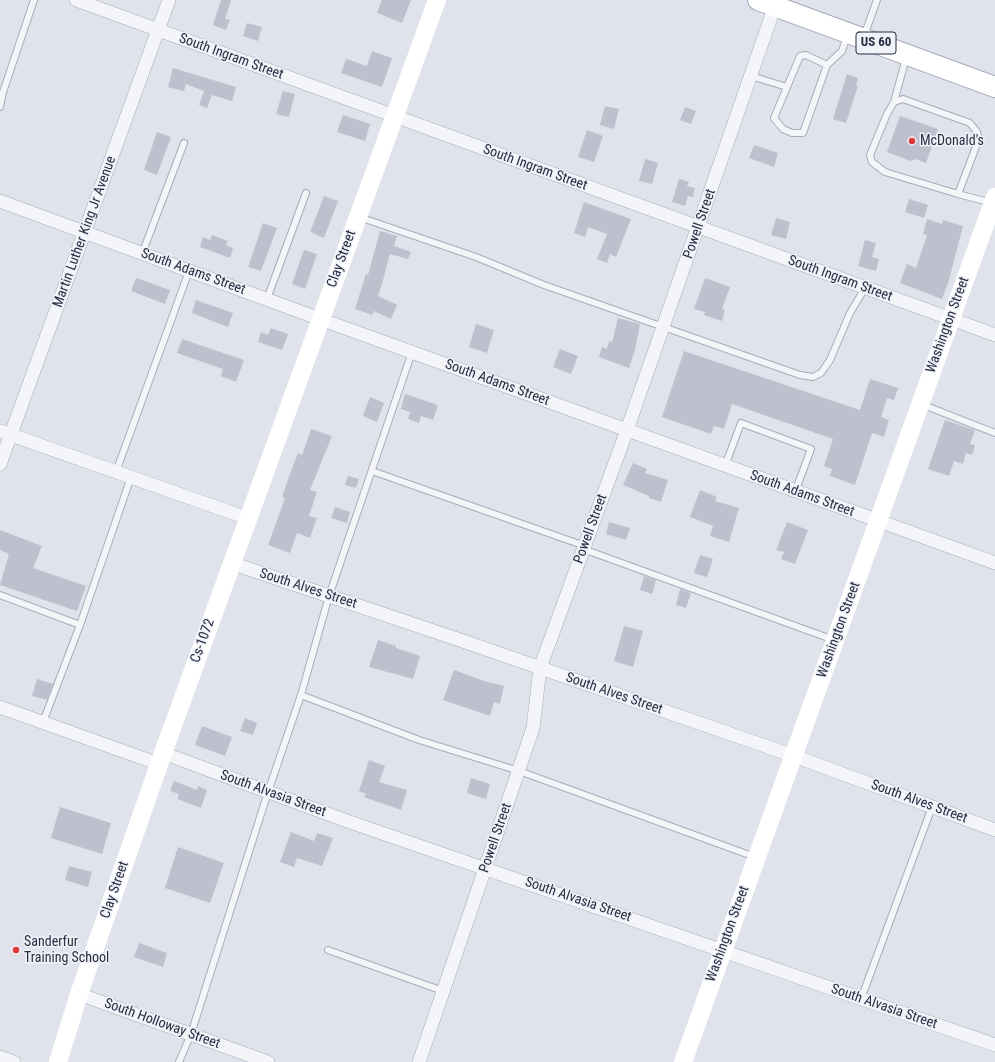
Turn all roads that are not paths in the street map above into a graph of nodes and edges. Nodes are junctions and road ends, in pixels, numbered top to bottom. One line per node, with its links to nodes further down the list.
1 (34, 0): 12 (lane)
2 (76, 0): 7 (street, South Ingram Street)
3 (169, 0): 7 (street, Martin Luther King Jr Avenue)
4 (437, 0): 17 (street, Clay Street)
5 (878, 0): 8 (lane)
6 (770, 2): 8 (main road, US 60); 11 (street, Powell Street)
7 (158, 31): 17 (street, South Ingram Street); 25 (street, Martin Luther King Jr Avenue)
8 (856, 36): 9 (main road, US 60); 10 (lane)
9 (907, 55): 14 (main road, US 60); 15 (lane)
10 (827, 65): 13 (lane); 13 (lane)
11 (751, 76): 13 (lane); 24 (street, Powell Street)
12 (2, 85): 16 (lane)
13 (787, 87)
14 (995, 87)
15 (894, 102): 20 (lane); 20 (lane)
16 (0, 107)
17 (395, 117): 23 (street, Clay Street); 24 (street, South Ingram Street)
18 (184, 143): 26 (lane)
19 (306, 193): 29 (lane)
20 (958, 194): 22 (lane)
21 (0, 201): 25 (street, South Adams Street)
22 (994, 202): 30 (street, Washington Street)
23 (358, 217): 31 (street, Clay Street); 32 (lane)
24 (698, 228): 28 (street, South Ingram Street); 32 (street, Powell Street)
25 (86, 232): 26 (street, South Adams Street); 38 (street, Martin Luther King Jr Avenue)
26 (142, 254): 27 (street, South Adams Street)
27 (188, 270): 29 (street, South Adams Street); 42 (lane)
28 (864, 288): 30 (street, South Ingram Street); 32 (lane)
29 (267, 300): 31 (street, South Adams Street)
30 (950, 318): 33 (street, South Ingram Street); 35 (street, Washington Street)
31 (320, 319): 34 (street, South Adams Street); 45 (street, Clay Street)
32 (663, 328): 36 (street, Powell Street)
33 (995, 335)
34 (412, 352): 36 (street, South Adams Street); 41 (lane)
35 (920, 403): 37 (lane); 46 (street, Washington Street)
36 (627, 430): 40 (street, South Adams Street); 47 (street, Powell Street)
37 (995, 432)
38 (5, 433): 39 (street, Martin Luther King Jr Avenue); 42 (street)
39 (0, 464)
40 (725, 466): 44 (street, South Adams Street); 44 (lane)
41 (372, 471): 47 (lane); 51 (lane)
42 (116, 472): 43 (street)
43 (131, 477): 45 (street); 52 (lane)
44 (795, 492): 46 (street, South Adams Street)
45 (247, 518): 48 (street, Cs-1072)
46 (877, 522): 49 (street, South Adams Street); 53 (street, Washington Street)
47 (584, 547): 53 (lane); 54 (street, Powell Street)
48 (231, 563): 51 (street, South Alves Street); 59 (street, Cs-1072)
49 (995, 563)
50 (0, 595): 52 (lane)
51 (329, 596): 54 (street, South Alves Street); 55 (lane)
52 (80, 625): 57 (lane)
53 (835, 641): 58 (street, Washington Street)
54 (540, 668): 58 (street, South Alves Street); 60 (street, Powell Street)
55 (301, 695): 60 (lane); 61 (lane)
56 (0, 707): 57 (street, South Alvasia Street)
57 (43, 722): 59 (street, South Alvasia Street)
58 (794, 756): 62 (street, South Alves Street); 64 (street, Washington Street)
59 (161, 759): 61 (street, South Alvasia Street); 69 (street, Clay Street)
60 (519, 771): 64 (lane); 65 (street, Powell Street)
61 (268, 792): 65 (street, South Alvasia Street); 71 (lane)
62 (932, 807): 63 (street, South Alves Street); 70 (lane)
63 (995, 830)
64 (756, 858): 66 (street, Washington Street)
65 (485, 869): 66 (street, South Alvasia Street); 68 (street, Powell Street)
66 (722, 949): 70 (street, South Alvasia Street); 79 (street, Washington Street)
67 (328, 950): 68 (lane)
68 (443, 991): 78 (street, Powell Street)
69 (79, 994): 71 (street, South Holloway Street); 75 (street, Clay Street)
70 (861, 999): 72 (street, South Alvasia Street)
71 (191, 1034): 76 (lane); 77 (street, South Holloway Street)
72 (995, 1045)
73 (0, 1057): 74 (street)
74 (14, 1062)
75 (58, 1062)
76 (179, 1062)
77 (268, 1062)
78 (419, 1062)
79 (683, 1062)

